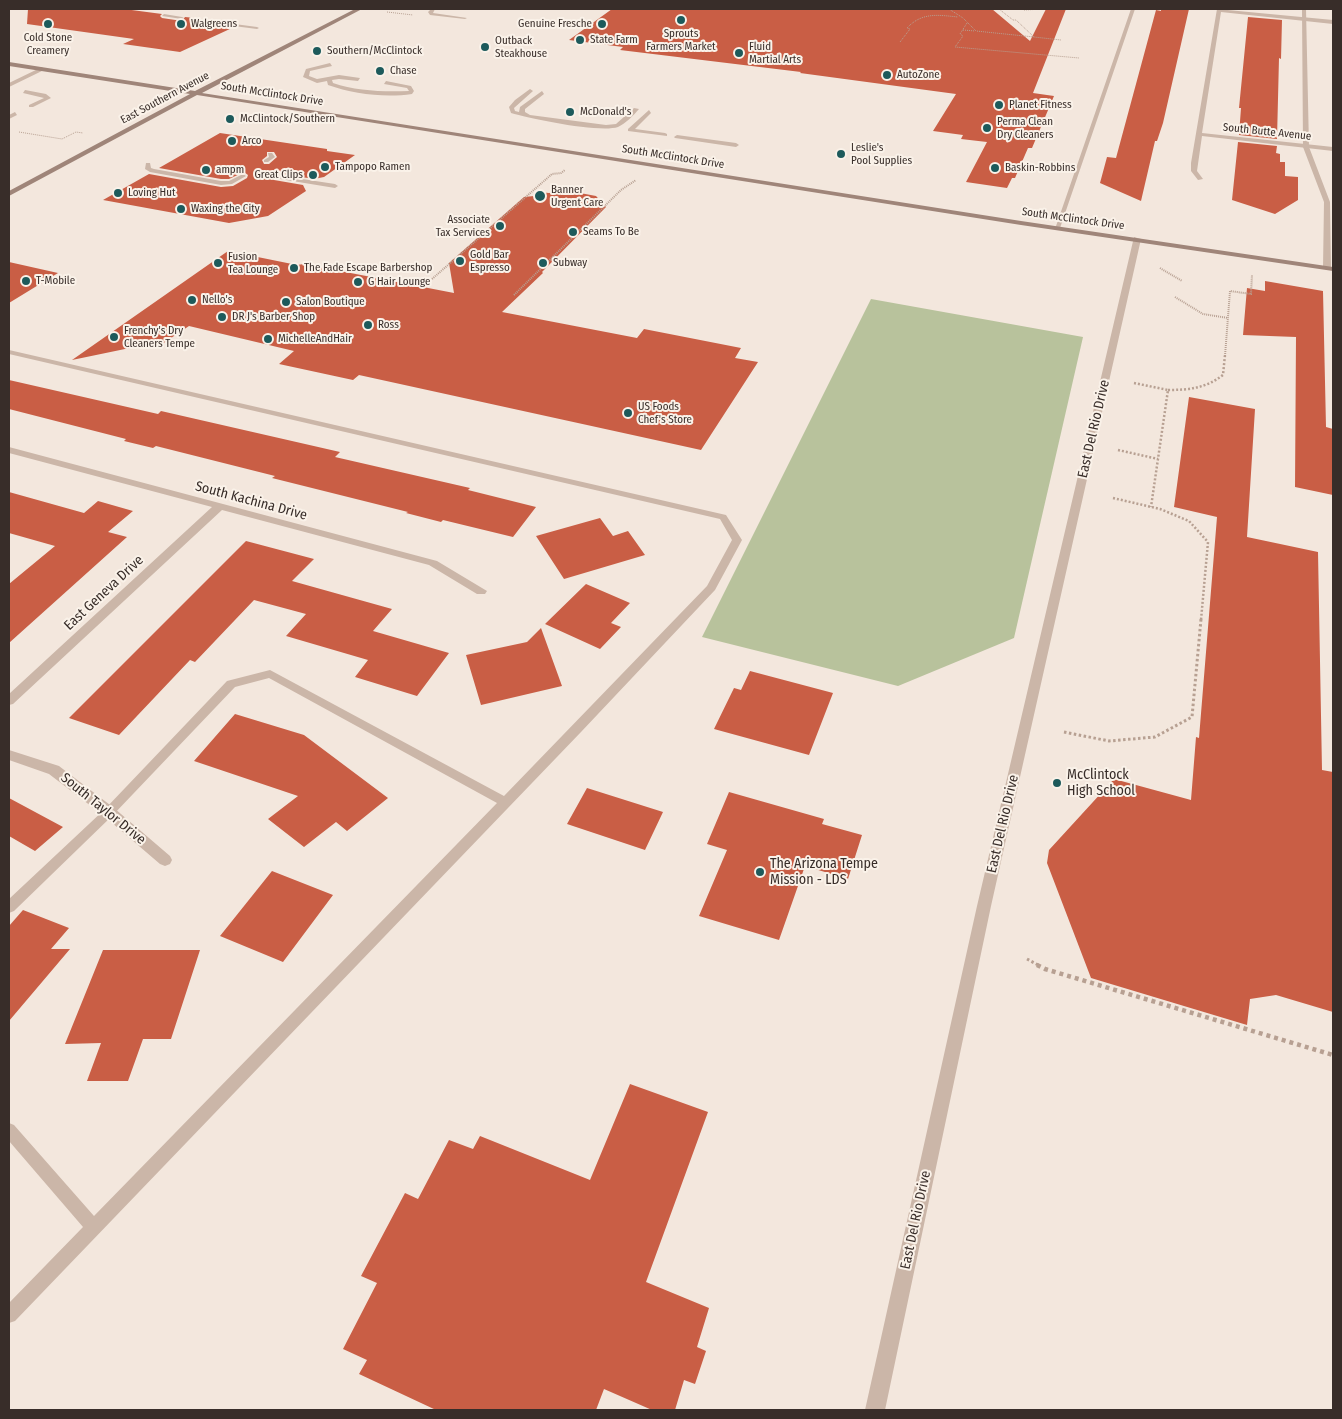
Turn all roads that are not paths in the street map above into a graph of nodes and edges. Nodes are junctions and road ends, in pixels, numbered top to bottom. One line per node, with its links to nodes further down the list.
1 (359, 9): 26 (main road, East Southern Avenue)
2 (433, 9): 8 (lane)
3 (1133, 9): 45 (lane)
4 (1304, 9): 9 (lane)
5 (1219, 10): 9 (street); 31 (street)
6 (164, 15): 7 (lane)
7 (182, 18)
8 (465, 18)
9 (1304, 19): 11 (street); 35 (lane)
10 (197, 20): 12 (lane)
11 (1333, 22)
12 (257, 28)
13 (9, 64): 15 (main road, South McClintock Drive)
14 (330, 65): 16 (lane)
15 (42, 69): 19 (lane); 26 (main road, South McClintock Drive)
16 (329, 79): 17 (lane); 20 (lane); 24 (lane)
17 (356, 80)
18 (384, 84): 24 (lane)
19 (9, 85)
20 (362, 87)
21 (376, 90): 24 (lane)
22 (530, 91): 30 (lane)
23 (25, 92): 27 (lane)
24 (410, 93)
25 (542, 93): 30 (lane)
26 (197, 94): 44 (main road, East Southern Avenue); 45 (main road, South McClintock Drive)
27 (31, 106)
28 (636, 109): 30 (lane)
29 (649, 112): 32 (lane)
30 (529, 117)
31 (1198, 134): 35 (street, South Butte Avenue); 42 (street)
32 (665, 135)
33 (678, 137): 34 (lane)
34 (736, 145)
35 (1306, 148): 36 (street, South Butte Avenue); 47 (lane)
36 (1333, 149)
37 (270, 154): 38 (lane)
38 (266, 162)
39 (148, 164): 40 (lane)
40 (243, 176)
41 (276, 177): 43 (lane)
42 (1200, 179)
43 (335, 186)
44 (9, 194)
45 (1057, 228): 46 (main road, South McClintock Drive)
46 (1137, 239): 47 (main road, South McClintock Drive); 61 (street, East Del Rio Drive)
47 (1330, 268)
48 (9, 352): 54 (lane)
49 (9, 450): 50 (street, South Kachina Drive)
50 (219, 507): 51 (street, South Kachina Drive); 52 (street, East Geneva Drive)
51 (481, 591)
52 (9, 701)
53 (9, 754): 55 (street, South Taylor Drive)
54 (505, 802): 55 (lane); 59 (lane)
55 (109, 812): 56 (street, South Taylor Drive); 57 (lane)
56 (165, 860)
57 (9, 907)
58 (9, 1130): 59 (lane)
59 (93, 1226): 60 (lane)
60 (9, 1315)
61 (875, 1410)

